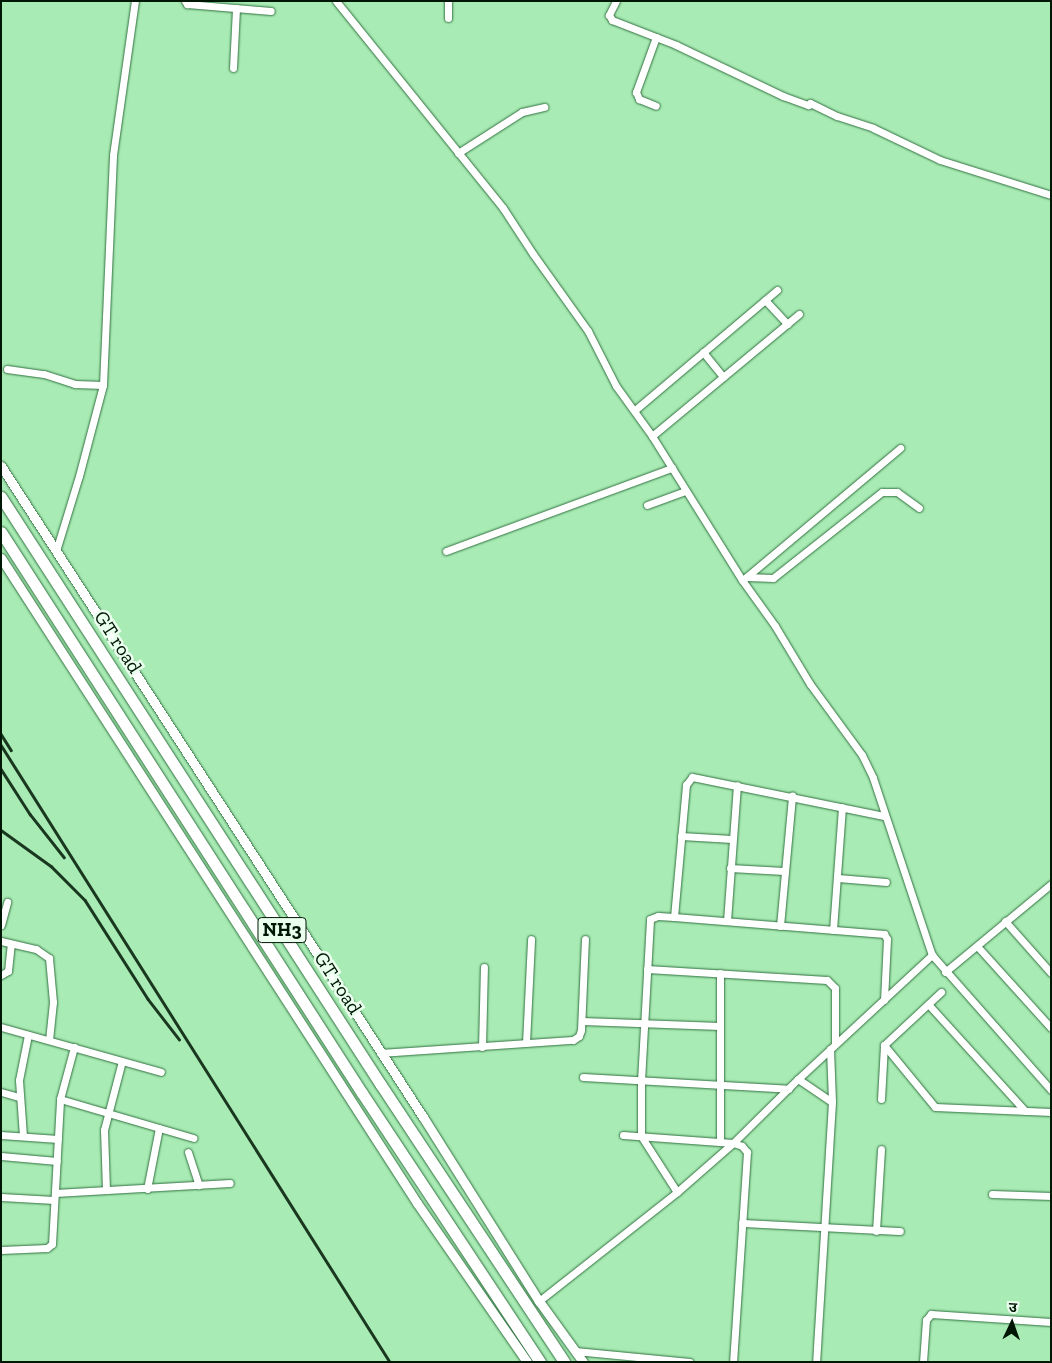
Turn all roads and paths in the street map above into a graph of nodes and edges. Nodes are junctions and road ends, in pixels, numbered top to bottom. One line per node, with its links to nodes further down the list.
1 (135, 1): 22 (street)
2 (185, 1): 6 (street)
3 (336, 1): 13 (street)
4 (448, 1): 8 (street)
5 (616, 1): 9 (street)
6 (241, 6): 7 (street); 10 (street)
7 (271, 11)
8 (448, 18)
9 (656, 37): 11 (street); 14 (street)
10 (233, 68)
11 (656, 106)
12 (544, 107): 13 (street)
13 (458, 153): 23 (street)
14 (1051, 194)
15 (777, 290): 16 (street)
16 (765, 300): 18 (street); 19 (street)
17 (798, 314): 18 (street)
18 (787, 324): 21 (street)
19 (703, 352): 21 (street); 23 (street)
20 (7, 370): 22 (street)
21 (723, 377): 24 (street)
22 (103, 385): 33 (street)
23 (635, 410): 24 (street)
24 (652, 436): 27 (street)
25 (900, 448): 36 (street)
26 (1, 466): 33 (main road)
27 (672, 468): 28 (street); 34 (street)
28 (685, 491): 30 (street); 36 (street)
29 (1, 497): 131 (highway, GT road / NH3)
30 (647, 505)
31 (919, 508): 36 (street)
32 (1, 532): 130 (highway, GT road / NH3)
33 (56, 551): 82 (main road)
34 (446, 551)
35 (1, 558): 129 (main road)
36 (744, 578): 40 (street)
37 (737, 785): 38 (street); 41 (street); 42 (street)
38 (792, 796): 39 (street); 44 (street)
39 (842, 807): 40 (street); 45 (street)
40 (884, 816): 60 (street)
41 (681, 836): 42 (street); 49 (street)
42 (732, 839): 43 (street)
43 (730, 868): 44 (street); 51 (street)
44 (784, 871): 53 (street)
45 (838, 878): 46 (street); 54 (street)
46 (886, 882)
47 (1051, 884): 50 (street)
48 (7, 902): 52 (street)
49 (674, 917): 51 (street); 62 (street)
50 (1005, 921): 59 (street); 65 (street)
51 (727, 922): 53 (street)
52 (1, 926)
53 (780, 926): 54 (street)
54 (833, 930): 68 (street)
55 (585, 938): 70 (street)
56 (532, 939): 77 (street)
57 (1, 941): 58 (street)
58 (11, 944): 66 (street); 76 (street)
59 (976, 946): 63 (street); 74 (street)
60 (932, 955): 63 (street); 68 (street)
61 (484, 967): 81 (street)
62 (647, 969): 64 (street); 71 (street)
63 (945, 972): 90 (street)
64 (720, 973): 72 (street); 79 (street)
65 (1051, 973)
66 (1, 975)
67 (941, 992): 69 (street)
68 (884, 1000): 79 (street)
69 (928, 1004): 78 (street); 96 (street)
70 (582, 1021): 71 (street); 77 (street)
71 (644, 1024): 72 (street); 87 (street)
72 (720, 1026): 88 (street)
73 (1, 1027): 75 (street)
74 (1051, 1028)
75 (28, 1035): 76 (street); 92 (street)
76 (49, 1040): 80 (street)
77 (526, 1043): 81 (street)
78 (884, 1045): 94 (street); 96 (street)
79 (833, 1046): 86 (street); 95 (street)
80 (74, 1047): 83 (street); 93 (street)
81 (482, 1047): 82 (street)
82 (380, 1053): 126 (main road)
83 (122, 1061): 84 (street); 97 (street)
84 (161, 1072)
85 (582, 1077): 87 (street)
86 (798, 1079): 89 (street); 95 (street)
87 (642, 1081): 88 (street); 103 (street)
88 (722, 1085): 89 (street); 106 (street)
89 (790, 1089): 107 (street)
90 (1051, 1090)
91 (1, 1092): 92 (street)
92 (19, 1096): 102 (street)
93 (60, 1099): 97 (street); 105 (street)
94 (881, 1099)
95 (832, 1102): 122 (street)
96 (1025, 1111): 98 (street)
97 (108, 1112): 99 (street); 115 (street)
98 (1051, 1112)
99 (159, 1128): 104 (street); 114 (street)
100 (1, 1135): 102 (street)
101 (623, 1135): 103 (street)
102 (23, 1136): 105 (street)
103 (641, 1136): 106 (street); 116 (street)
104 (193, 1138)
105 (58, 1139): 111 (street)
106 (720, 1142): 107 (street)
107 (734, 1143): 116 (street); 121 (street)
108 (881, 1149): 123 (street)
109 (188, 1152): 113 (street)
110 (1, 1156): 111 (street)
111 (57, 1161): 120 (street)
112 (230, 1183): 113 (street)
113 (199, 1185): 114 (street)
114 (147, 1189): 115 (street)
115 (106, 1190): 120 (street)
116 (678, 1192): 126 (street)
117 (992, 1194): 118 (street)
118 (1051, 1196)
119 (1, 1197): 120 (street)
120 (55, 1197): 125 (street)
121 (742, 1223): 122 (street); 134 (street)
122 (824, 1228): 123 (street); 135 (street)
123 (876, 1231): 124 (street)
124 (900, 1231)
125 (1, 1250)
126 (539, 1301): 128 (main road)
127 (1051, 1322): 136 (street)
128 (575, 1351): 132 (main road); 133 (street)
129 (527, 1362)
130 (540, 1362)
131 (564, 1362)
132 (583, 1362)
133 (689, 1362)
134 (733, 1362)
135 (816, 1362)
136 (923, 1362)

